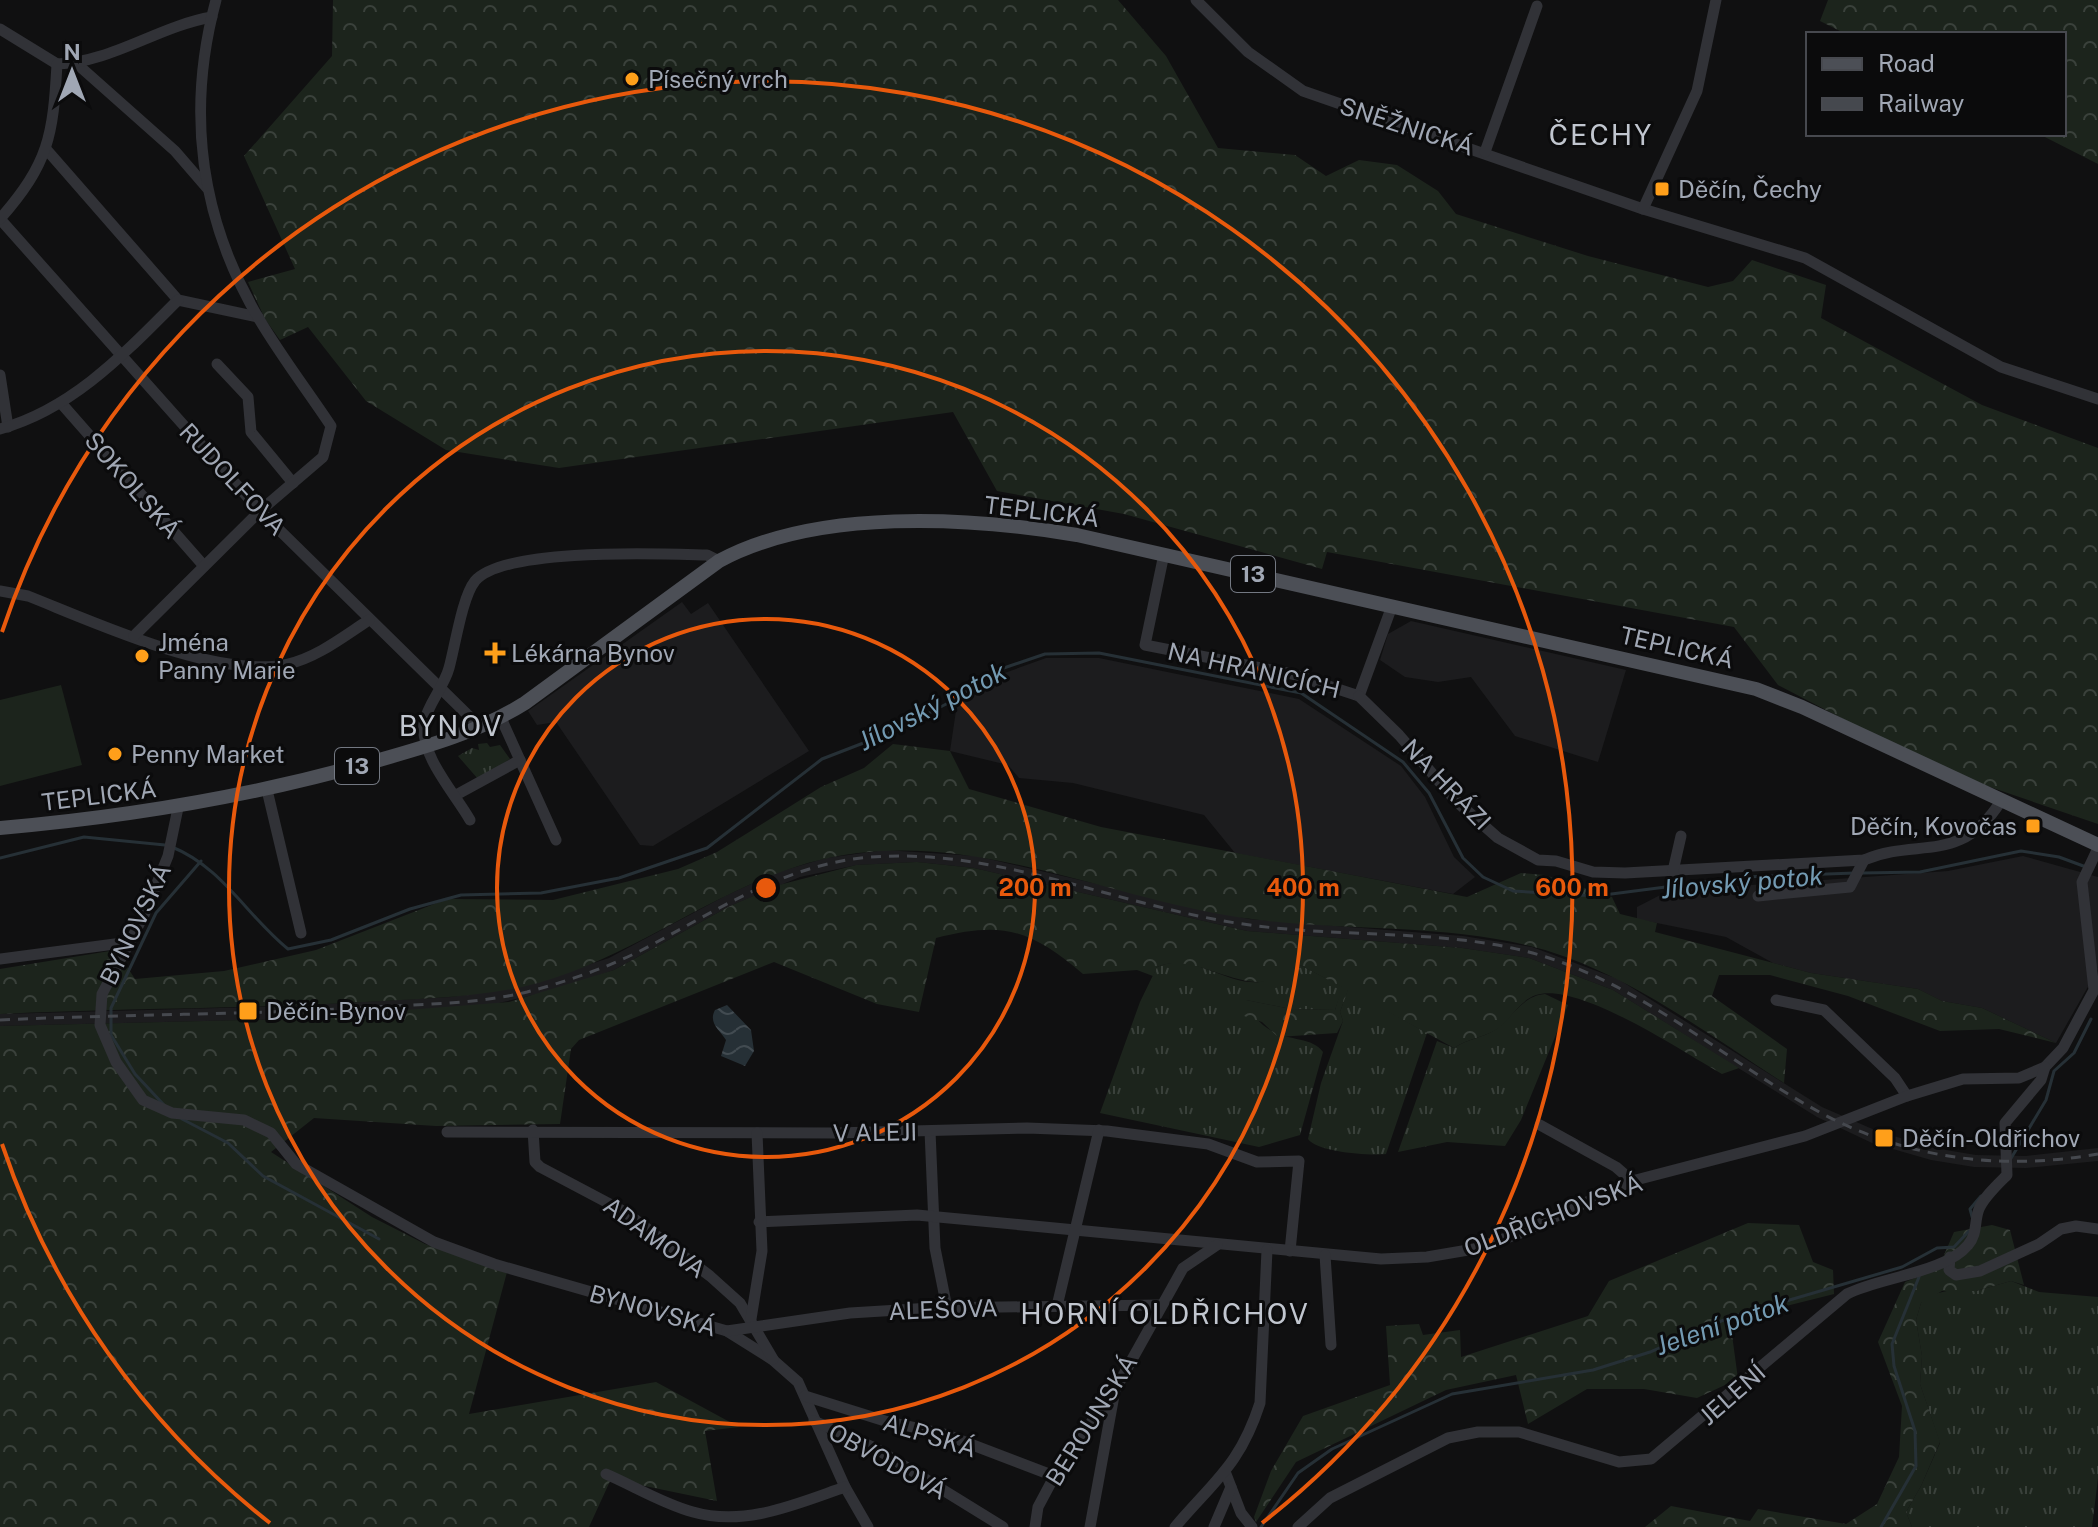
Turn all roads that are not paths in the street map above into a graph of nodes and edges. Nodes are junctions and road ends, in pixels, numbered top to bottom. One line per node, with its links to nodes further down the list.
1 (216, 0): 5 (street)
2 (1716, 0): 12 (street)
3 (1203, 3): 10 (street, SNĚŽNICKÁ)
4 (1537, 6): 10 (street)
5 (212, 17): 8 (street); 11 (street)
6 (0, 29): 7 (street)
7 (57, 64): 8 (street); 9 (street)
8 (77, 64): 11 (street)
9 (46, 149): 13 (street); 14 (street)
10 (1485, 152): 12 (street, SNĚŽNICKÁ)
11 (210, 192): 15 (street)
12 (1643, 209): 19 (street, SNĚŽNICKÁ)
13 (0, 219): 16 (street, RUDOLFOVA)
14 (178, 300): 15 (street); 16 (street)
15 (258, 317): 22 (street)
16 (121, 357): 20 (street); 23 (street, RUDOLFOVA)
17 (217, 364): 22 (street)
18 (0, 375): 21 (street)
19 (2098, 399)
20 (61, 403): 21 (street); 26 (street, SOKOLSKÁ)
21 (4, 428)
22 (293, 483): 23 (street)
23 (260, 511): 26 (street); 29 (street, RUDOLFOVA)
24 (1164, 554): 25 (main road, TEPLICKÁ / 13); 28 (main road, TEPLICKÁ / 13); 32 (street, NA HRANICÍCH)
25 (719, 561): 31 (street); 33 (main road, TEPLICKÁ / 13)
26 (204, 566): 30 (street)
27 (0, 591): 30 (street)
28 (1392, 606): 32 (street, NA HRANICÍCH); 39 (main road, TEPLICKÁ / 13)
29 (369, 620): 30 (street); 31 (street, RUDOLFOVA)
30 (134, 636)
31 (441, 691): 34 (street, RUDOLFOVA); 35 (street)
32 (1359, 696): 47 (street, NA HRÁZI)
33 (501, 718): 34 (main road, TEPLICKÁ / 13); 36 (street)
34 (480, 727): 35 (main road, TEPLICKÁ / 13)
35 (425, 747): 37 (main road, TEPLICKÁ / 13); 38 (street)
36 (520, 760): 38 (street); 44 (street)
37 (267, 790): 40 (main road, TEPLICKÁ / 13); 49 (street)
38 (456, 795): 41 (street)
39 (2001, 801): 45 (main road, TEPLICKÁ / 13); 46 (street, NA HRÁZI)
40 (178, 808): 42 (main road, TEPLICKÁ / 13); 50 (street, BYNOVSKÁ)
41 (470, 820)
42 (0, 828)
43 (1681, 836): 47 (street)
44 (556, 840)
45 (2096, 850): 53 (street)
46 (1862, 864): 47 (street, NA HRÁZI); 48 (street)
47 (1673, 871)
48 (1758, 896)
49 (301, 933)
50 (130, 942): 51 (street); 75 (street, BYNOVSKÁ)
51 (0, 959)
52 (1776, 1000): 54 (street)
53 (2045, 1067): 54 (street, OLDŘICHOVSKÁ); 70 (street, JELENÍ)
54 (1907, 1096): 61 (street, OLDŘICHOVSKÁ)
55 (1540, 1125): 61 (street)
56 (533, 1130): 59 (street, V ALEJI); 60 (street, V ALEJI); 74 (street, ADAMOVA)
57 (1099, 1130): 58 (street, V ALEJI); 65 (street); 68 (street, V ALEJI)
58 (930, 1131): 60 (street, V ALEJI); 62 (street)
59 (447, 1132)
60 (757, 1133): 63 (street)
61 (1632, 1181): 69 (street, OLDŘICHOVSKÁ)
62 (935, 1217): 63 (street, OLDŘICHOVSKÁ); 65 (street, OLDŘICHOVSKÁ); 73 (street)
63 (759, 1222): 74 (street)
64 (2098, 1229): 70 (street)
65 (1075, 1230): 66 (street, OLDŘICHOVSKÁ); 72 (street)
66 (1217, 1245): 67 (street, OLDŘICHOVSKÁ); 71 (street, BEROUNSKÁ)
67 (1267, 1250): 68 (street, OLDŘICHOVSKÁ); 82 (street)
68 (1290, 1251): 69 (street, OLDŘICHOVSKÁ)
69 (1325, 1255): 76 (street)
70 (1950, 1257): 93 (street, JELENÍ)
71 (1160, 1305): 72 (street, ALEŠOVA); 78 (street, BEROUNSKÁ)
72 (1057, 1306): 73 (street, ALEŠOVA)
73 (947, 1308): 74 (street, ALEŠOVA)
74 (754, 1323): 75 (street, ALEŠOVA); 77 (street, ADAMOVA)
75 (727, 1331): 77 (street, BYNOVSKÁ)
76 (1331, 1345)
77 (773, 1360): 79 (street, BYNOVSKÁ)
78 (1115, 1390): 83 (street, BEROUNSKÁ); 89 (street)
79 (805, 1396): 80 (street, BYNOVSKÁ); 83 (street, ALPSKÁ)
80 (813, 1420): 84 (street, BYNOVSKÁ); 87 (street, OBVODOVÁ)
81 (606, 1474): 84 (street)
82 (1226, 1474): 85 (street); 90 (street)
83 (1054, 1476): 88 (street, BEROUNSKÁ)
84 (845, 1487): 86 (street, BYNOVSKÁ)
85 (1231, 1487): 91 (street); 92 (street)
86 (868, 1527)
87 (1003, 1527)
88 (1035, 1527)
89 (1090, 1527)
90 (1175, 1527)
91 (1214, 1527)
92 (1252, 1527)
93 (1298, 1527)

